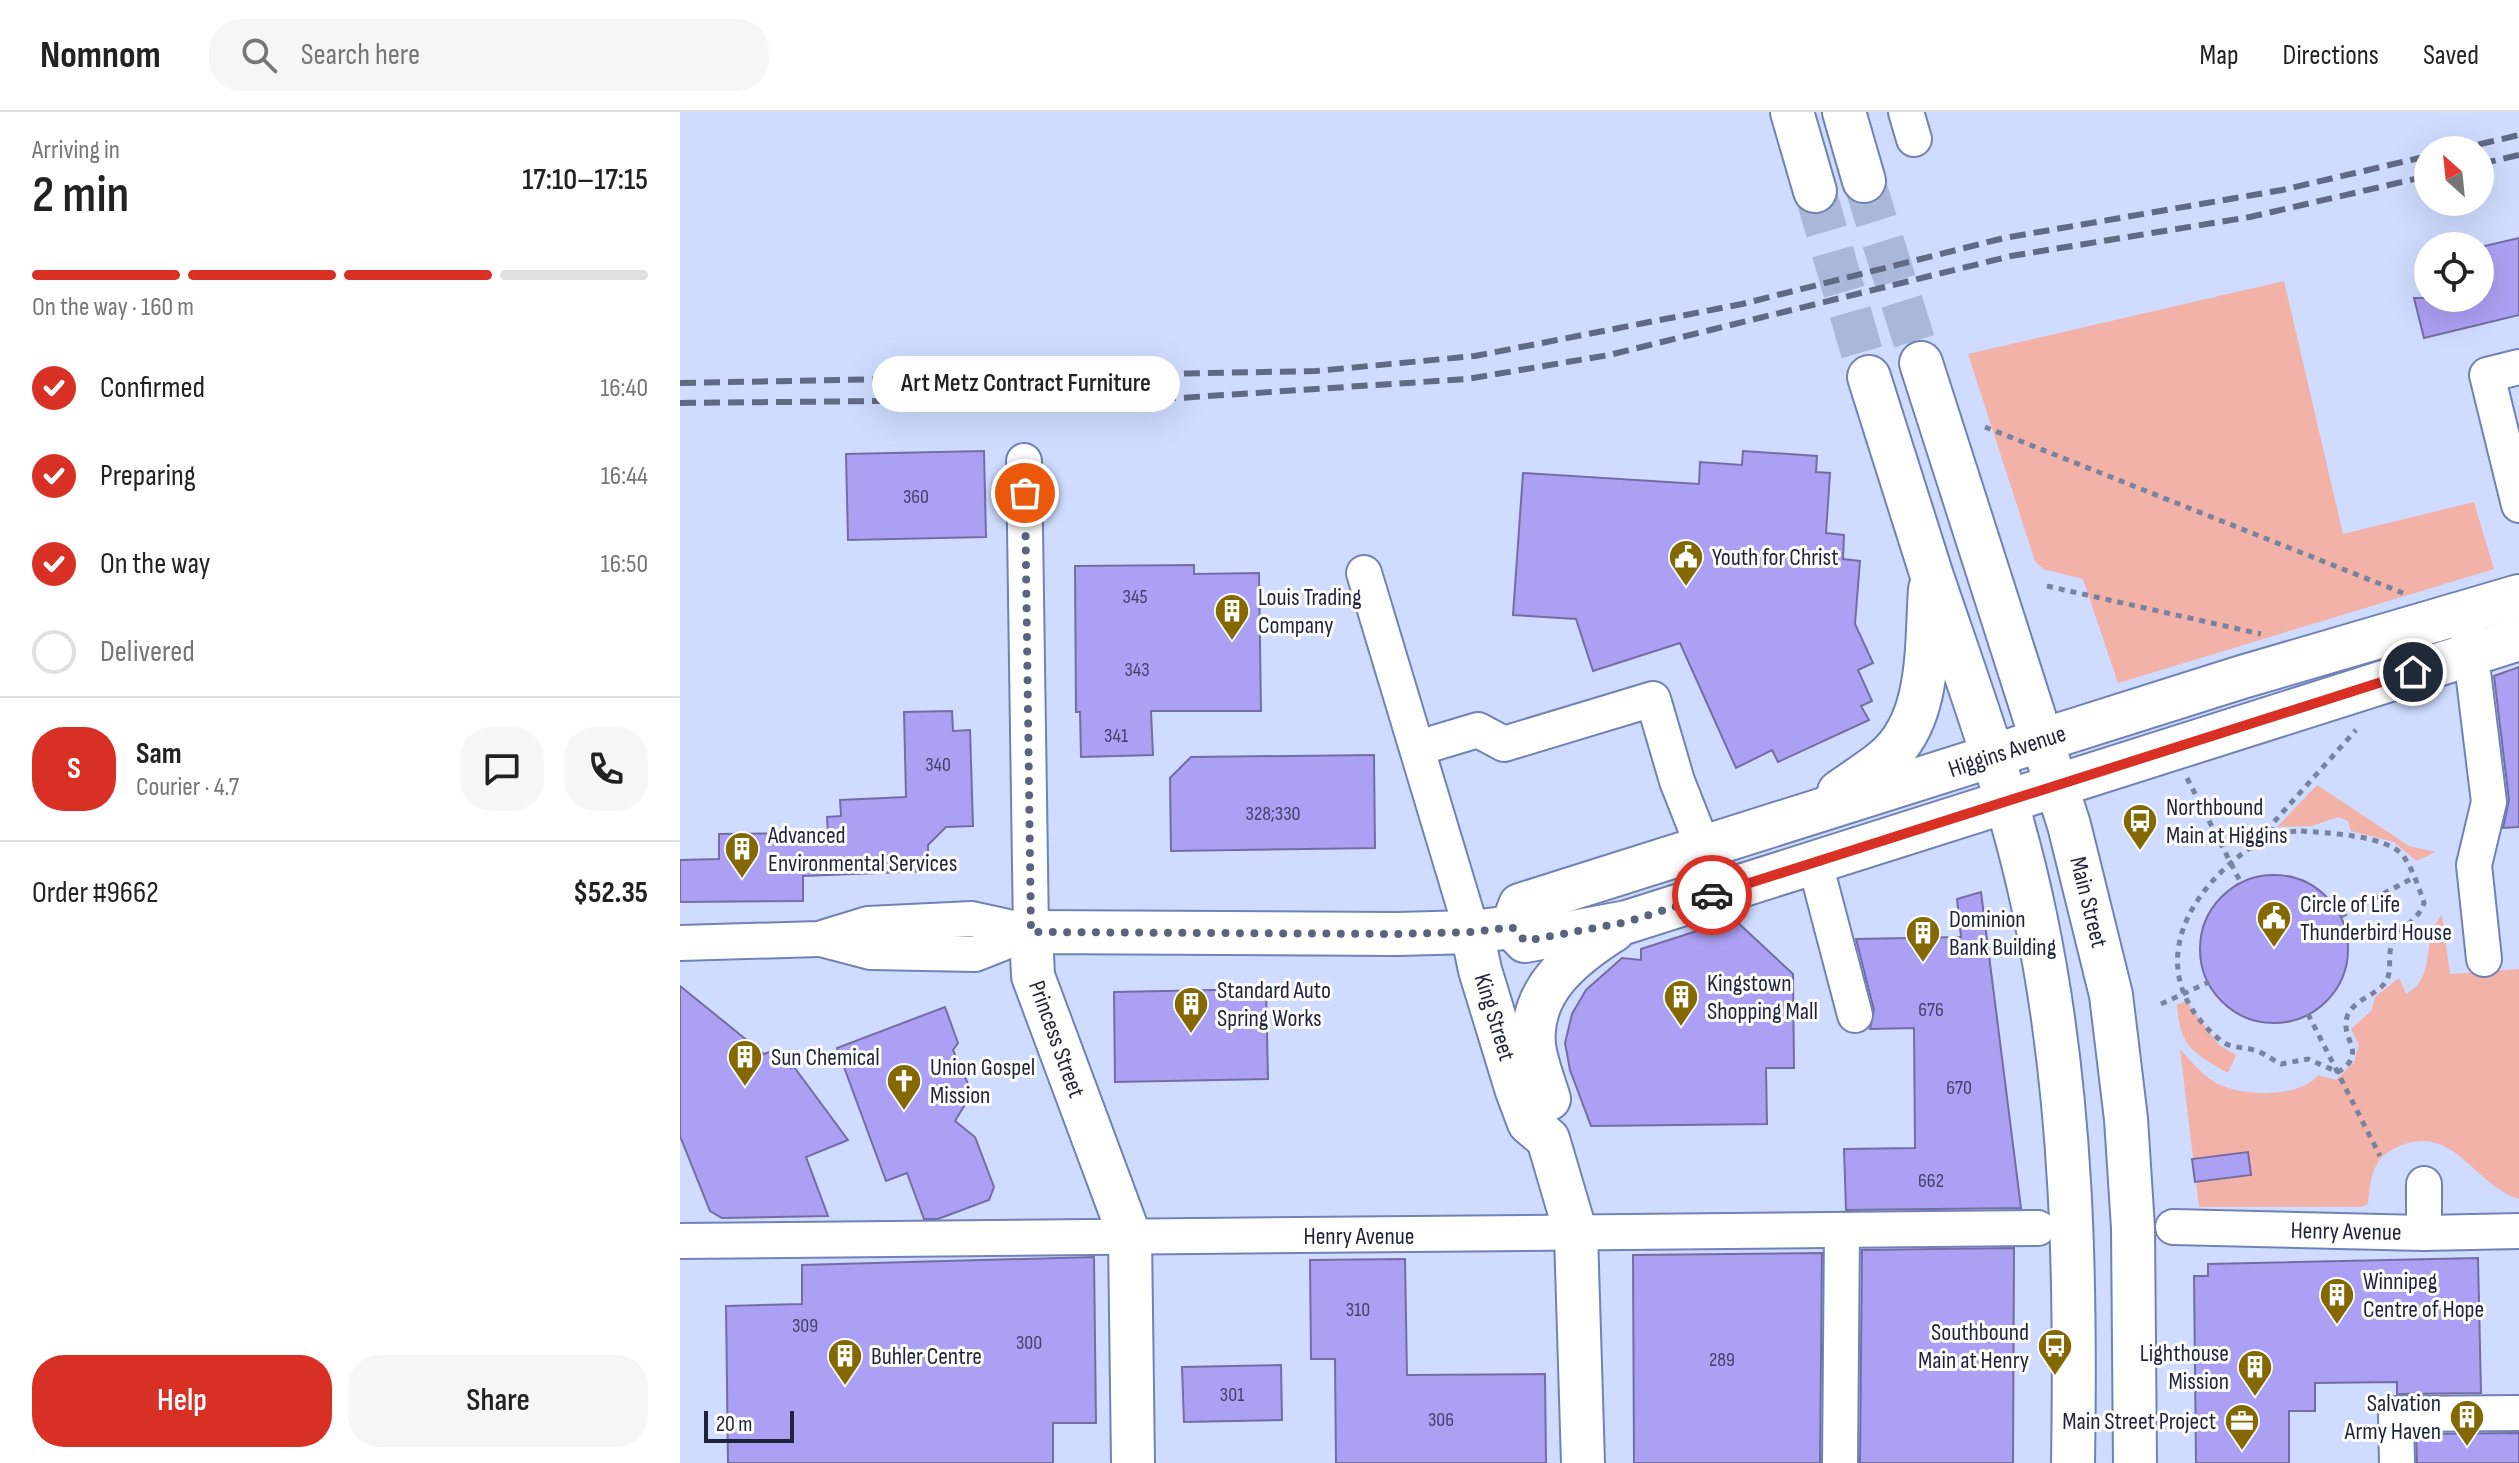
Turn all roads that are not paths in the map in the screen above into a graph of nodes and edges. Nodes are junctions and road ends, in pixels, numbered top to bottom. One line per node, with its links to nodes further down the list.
1 (1792, 112): 4 (main road)
2 (1844, 112): 3 (main road)
3 (1864, 181)
4 (1815, 191)
5 (1921, 363): 16 (main road, Main Street)
6 (2519, 367): 9 (street)
7 (1869, 377): 10 (main road)
8 (1024, 461): 26 (street, Princess Street)
9 (2518, 499)
10 (1931, 572): 18 (main road); 21 (main road)
11 (1364, 573): 17 (street, King Street)
12 (2519, 596): 13 (main road, Higgins Avenue)
13 (2466, 610): 15 (street); 16 (main road, Higgins Avenue)
14 (2519, 639): 15 (main road, Higgins Avenue)
15 (2470, 654): 19 (main road, Higgins Avenue); 28 (street)
16 (2040, 740): 18 (main road, Higgins Avenue); 19 (main road, Main Street)
17 (1418, 748): 22 (street); 25 (street, King Street)
18 (1992, 756): 20 (main road); 21 (main road, Higgins Avenue)
19 (2055, 785): 20 (main road, Higgins Avenue); 45 (main road, Main Street)
20 (2007, 803): 23 (main road, Higgins Avenue); 44 (main road)
21 (1807, 815): 22 (main road, Higgins Avenue)
22 (1703, 847): 25 (main road, Higgins Avenue)
23 (1815, 863): 24 (main road, Higgins Avenue); 29 (street)
24 (1627, 922): 25 (main road, Higgins Avenue); 30 (main road)
25 (1492, 929): 26 (main road, Higgins Avenue); 30 (main road, King Street)
26 (1031, 932): 27 (street, Higgins Avenue); 38 (main road, Princess Street)
27 (680, 943)
28 (2484, 959)
29 (1855, 1015)
30 (1548, 1139): 37 (main road, King Street)
31 (2424, 1184): 36 (street)
32 (2173, 1227): 36 (street, Henry Avenue)
33 (2038, 1228): 34 (street, Henry Avenue)
34 (1842, 1230): 37 (street, Henry Avenue); 43 (street)
35 (2519, 1231): 36 (street, Henry Avenue)
36 (2424, 1233)
37 (1576, 1234): 38 (street, Henry Avenue); 42 (main road, King Street)
38 (1130, 1237): 39 (street, Henry Avenue); 41 (main road, Princess Street)
39 (680, 1241)
40 (2519, 1413): 46 (street)
41 (1133, 1463)
42 (1583, 1463)
43 (1840, 1463)
44 (2073, 1463)
45 (2135, 1463)
46 (2397, 1463)

